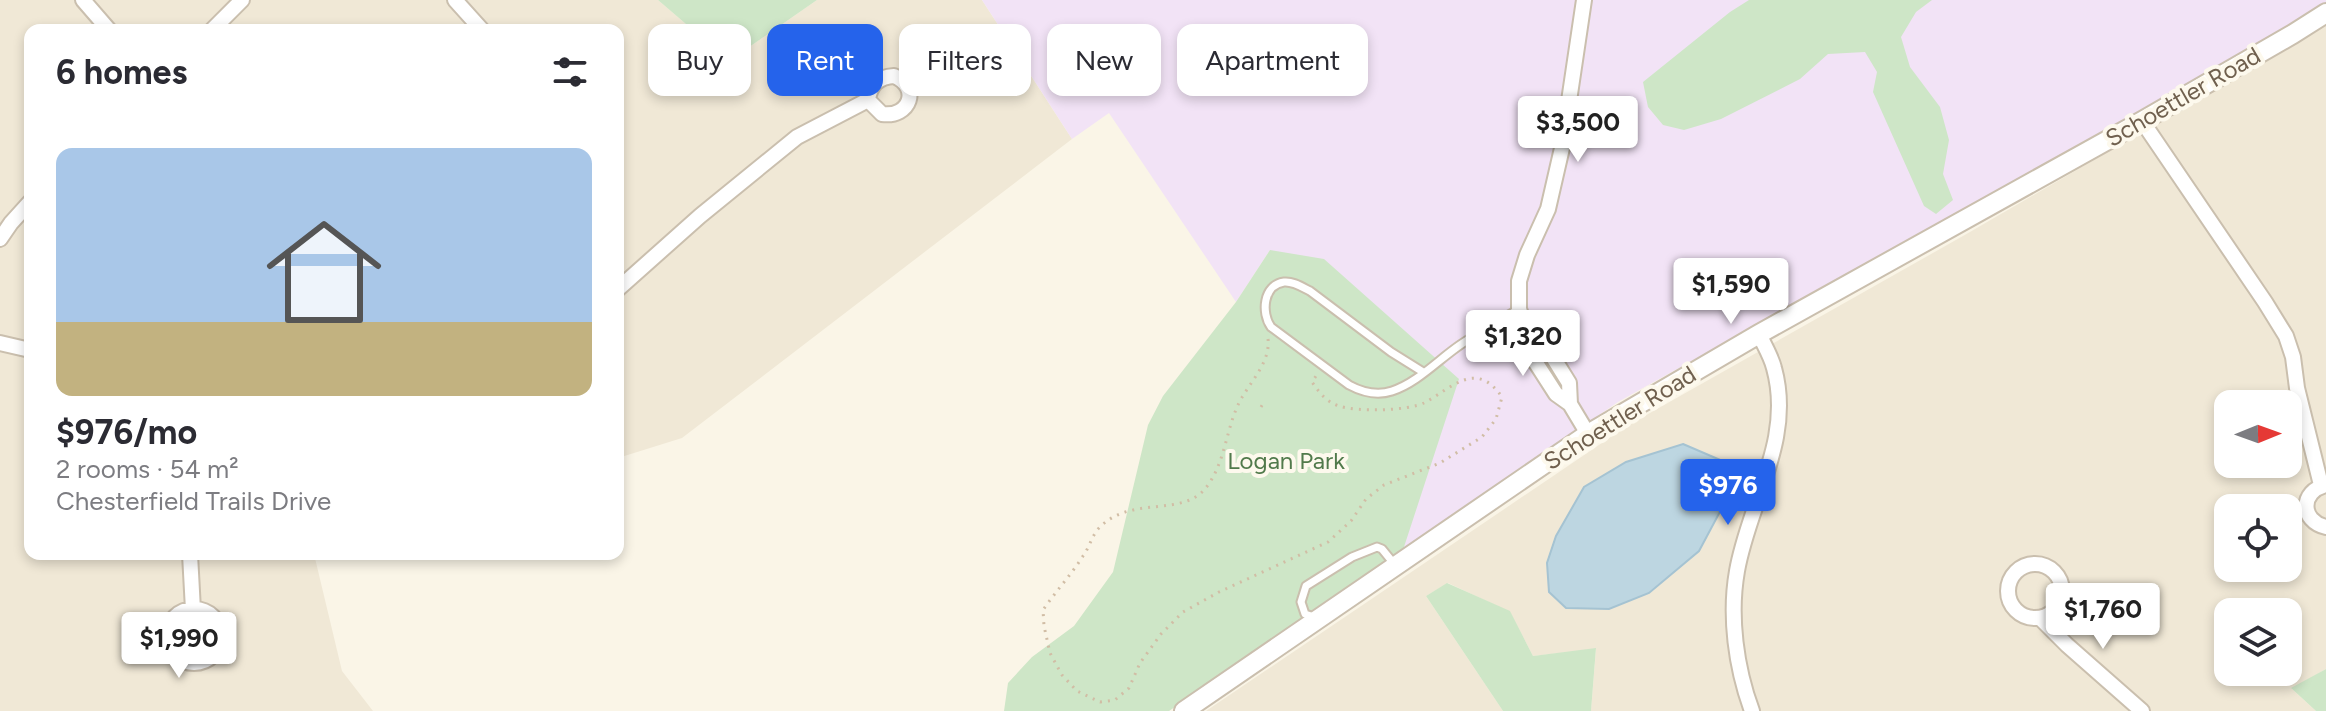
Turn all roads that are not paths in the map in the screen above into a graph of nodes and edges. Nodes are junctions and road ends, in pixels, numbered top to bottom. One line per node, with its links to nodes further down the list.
1 (83, 0): 6 (street)
2 (242, 0): 7 (street)
3 (455, 0): 8 (street)
4 (1584, 0): 14 (street)
5 (2326, 13): 10 (street, Schoettler Road)
6 (104, 24)
7 (218, 24)
8 (477, 24)
9 (868, 100): 13 (street)
10 (2142, 121): 15 (street, Schoettler Road); 20 (street)
11 (24, 209): 12 (street)
12 (0, 239)
13 (624, 284)
14 (1519, 309): 18 (lane); 19 (street)
15 (1759, 334): 19 (street, Schoettler Road); 28 (street)
16 (0, 343): 17 (street)
17 (24, 349)
18 (1423, 372): 18 (lane)
19 (1588, 434): 23 (street, Schoettler Road)
20 (2324, 485): 21 (street)
21 (2326, 527)
22 (190, 560): 24 (street)
23 (1395, 565): 25 (street, Schoettler Road); 25 (lane)
24 (193, 610)
25 (1316, 618): 27 (street, Schoettler Road)
26 (2040, 618): 29 (street)
27 (1184, 711)
28 (1752, 711)
29 (2142, 711)

